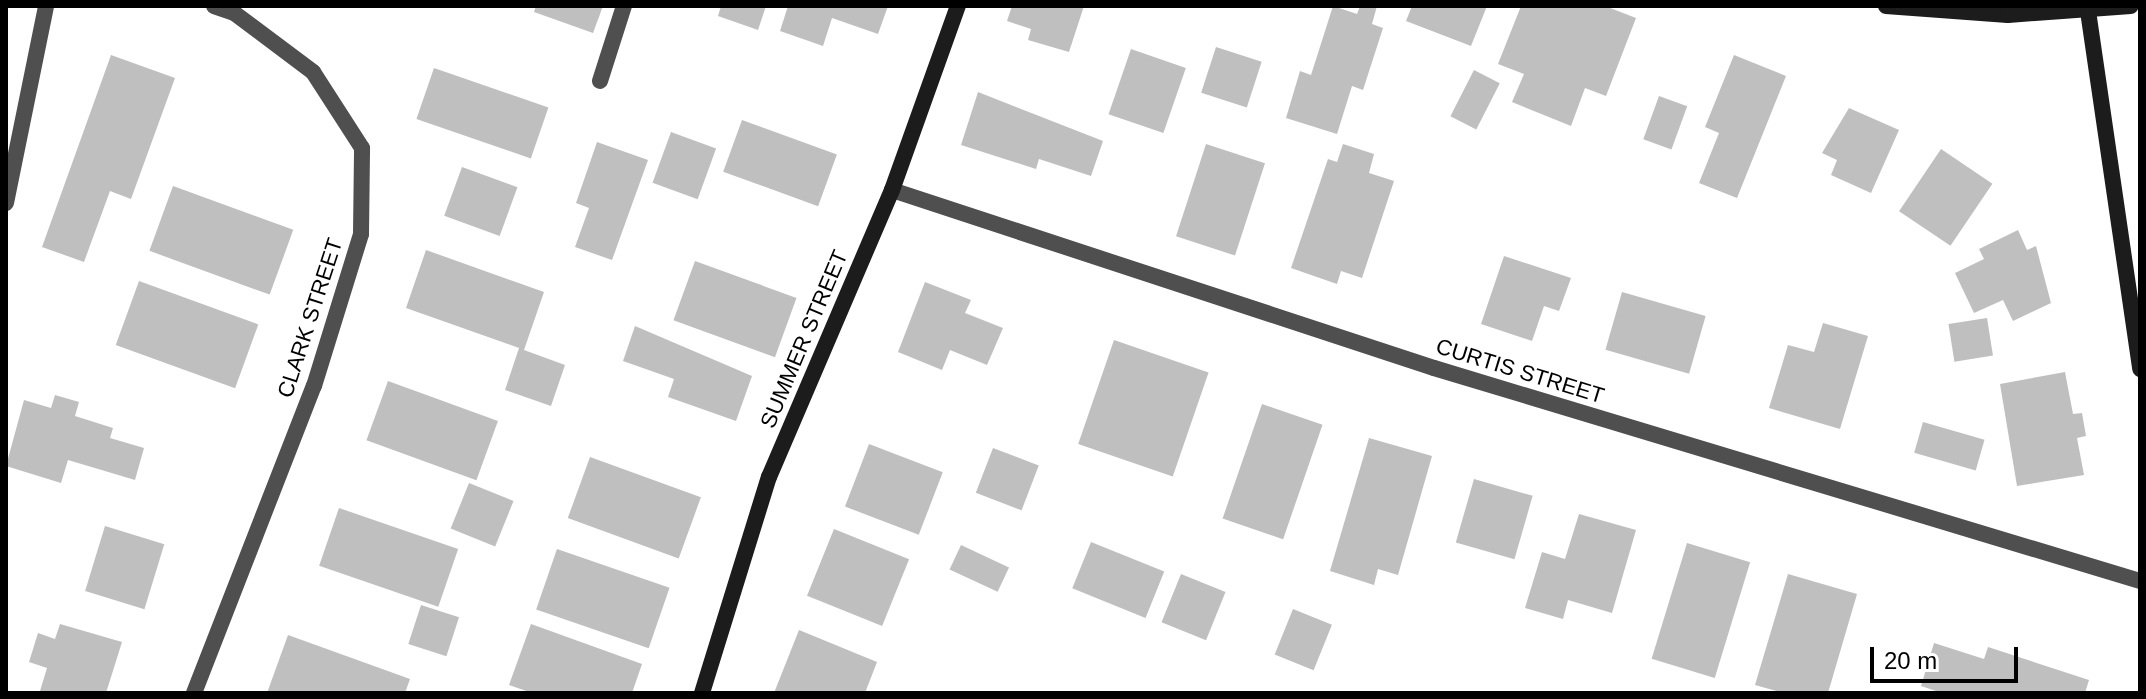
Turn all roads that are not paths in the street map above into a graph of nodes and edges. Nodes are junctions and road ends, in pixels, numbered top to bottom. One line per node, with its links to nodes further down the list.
1 (46, 6): 10 (street)
2 (214, 6): 13 (street, CLARK STREET)
3 (624, 6): 8 (street)
4 (958, 6): 9 (street, SUMMER STREET)
5 (1886, 6): 7 (street)
6 (2125, 7): 7 (street)
7 (2088, 11): 11 (street)
8 (600, 81)
9 (892, 190): 12 (street, CURTIS STREET); 14 (street, SUMMER STREET)
10 (6, 203)
11 (2140, 369)
12 (2140, 581)
13 (194, 693)
14 (702, 693)

